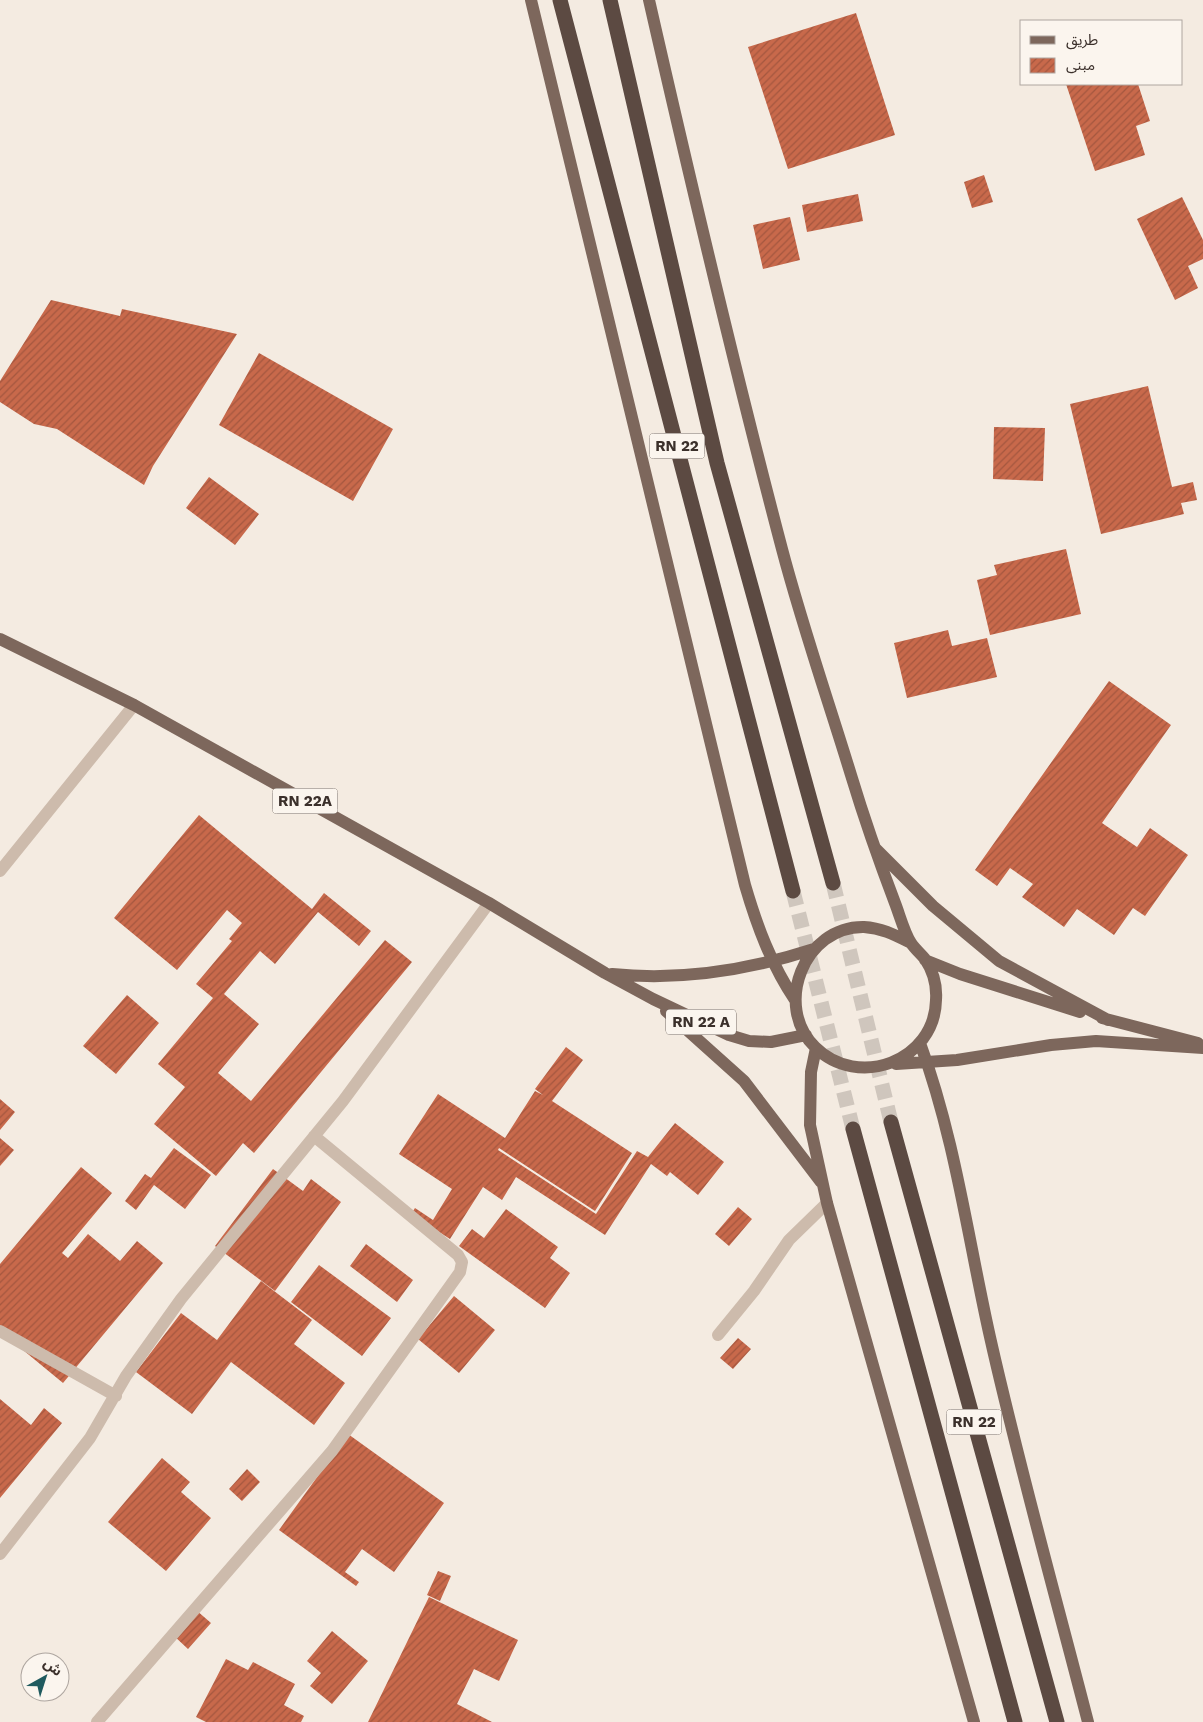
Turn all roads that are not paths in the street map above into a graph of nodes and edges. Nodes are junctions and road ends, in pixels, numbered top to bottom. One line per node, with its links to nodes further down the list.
1 (532, 0): 15 (main road)
2 (560, 0): 10 (highway, RN 22)
3 (610, 0): 9 (highway, RN 22)
4 (649, 0): 7 (main road)
5 (0, 639): 6 (main road, RN 22A)
6 (134, 706): 8 (street); 11 (main road, RN 22A)
7 (873, 846): 12 (main road); 19 (main road)
8 (0, 871)
9 (833, 883)
10 (793, 891)
11 (489, 903): 16 (main road, RN 22A); 28 (street)
12 (911, 943): 13 (main road); 14 (main road)
13 (814, 950): 15 (main road); 18 (main road)
14 (925, 960): 19 (main road); 21 (main road)
15 (772, 962): 16 (main road); 18 (main road)
16 (604, 973): 17 (main road, RN 22 A)
17 (653, 999): 20 (main road, RN 22 A); 29 (main road)
18 (795, 1000): 20 (main road)
19 (1108, 1020): 22 (main road)
20 (806, 1035): 23 (main road)
21 (920, 1043): 24 (main road); 25 (main road)
22 (1203, 1047): 24 (main road)
23 (816, 1048): 25 (main road); 29 (main road)
24 (927, 1062): 25 (main road); 39 (main road)
25 (888, 1065)
26 (891, 1122): 38 (highway, RN 22)
27 (853, 1129): 37 (highway, RN 22)
28 (314, 1136): 33 (street); 35 (street)
29 (824, 1186): 30 (main road)
30 (827, 1203): 32 (street); 36 (main road)
31 (0, 1331): 33 (street)
32 (718, 1335)
33 (116, 1396): 34 (street)
34 (0, 1554)
35 (97, 1722)
36 (974, 1722)
37 (1015, 1722)
38 (1057, 1722)
39 (1088, 1722)

